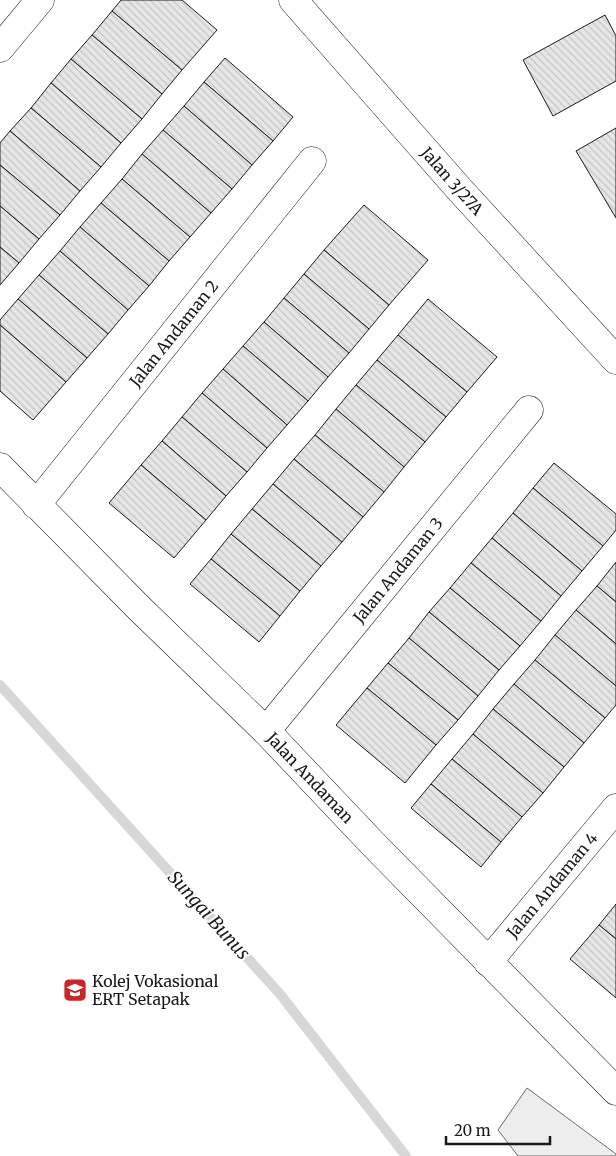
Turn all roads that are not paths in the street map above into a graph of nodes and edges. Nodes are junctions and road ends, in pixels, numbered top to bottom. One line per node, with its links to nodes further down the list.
1 (40, 0): 3 (street)
2 (293, 0): 5 (street, Jalan 3/27A)
3 (0, 48)
4 (312, 161): 8 (street, Jalan Andaman 2)
5 (616, 360)
6 (529, 410): 9 (street, Jalan Andaman 3)
7 (0, 467): 8 (street, Jalan Andaman)
8 (36, 505): 9 (street, Jalan Andaman)
9 (266, 731): 11 (street, Jalan Andaman)
10 (616, 808): 11 (street, Jalan Andaman 4)
11 (488, 962): 12 (street, Jalan Andaman)
12 (616, 1091)

